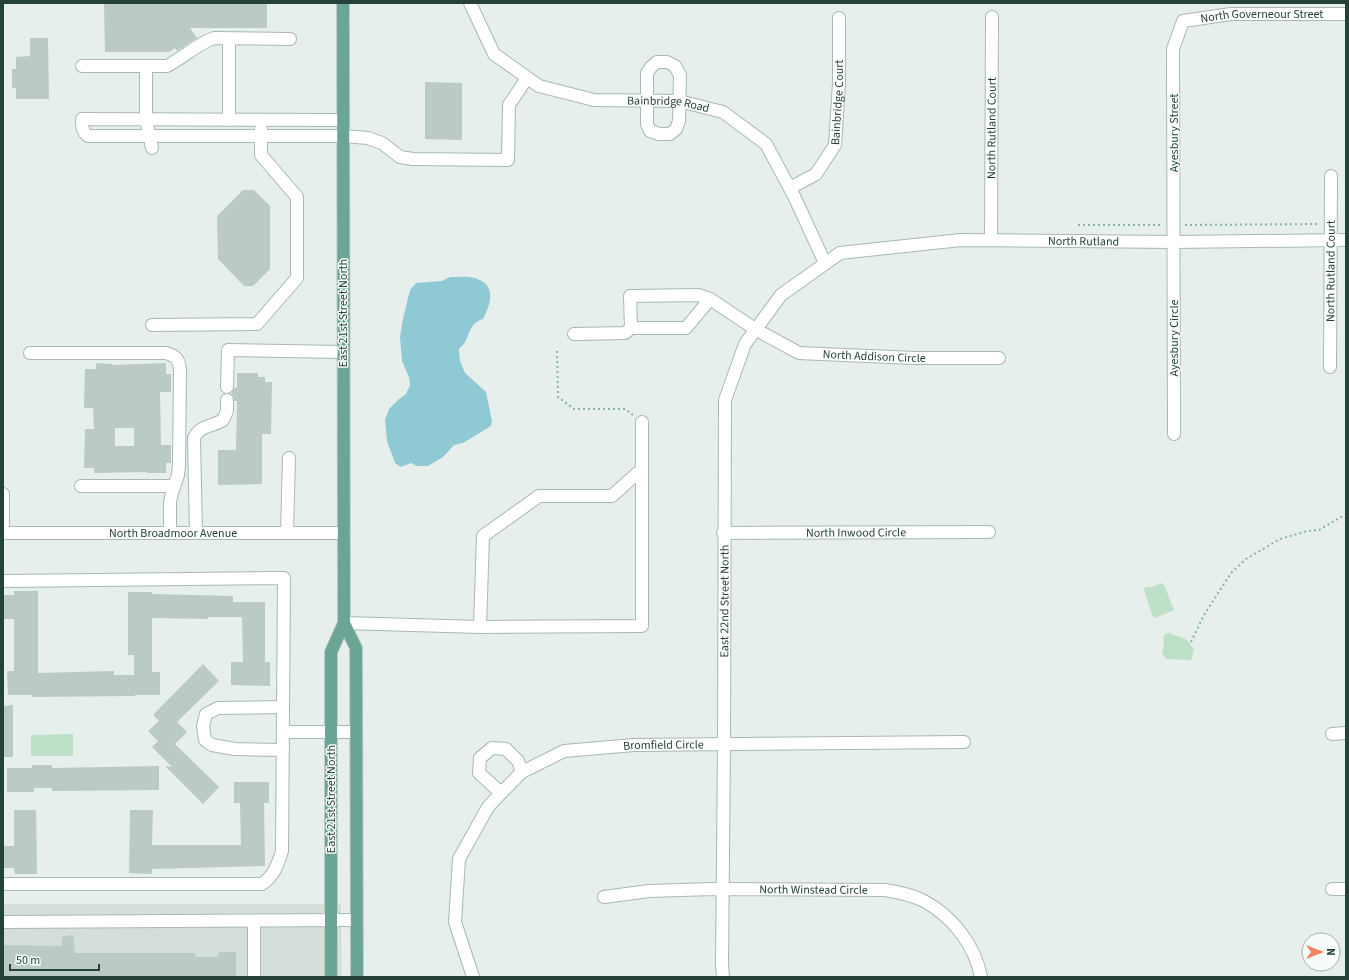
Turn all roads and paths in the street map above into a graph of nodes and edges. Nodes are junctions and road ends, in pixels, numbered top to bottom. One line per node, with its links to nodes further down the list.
1 (343, 3): 17 (main road, East 21st Street North)
2 (470, 3): 11 (street, Bainbridge Road)
3 (1346, 14): 6 (street, North Governeour Street)
4 (992, 17): 27 (street, North Rutland Court)
5 (839, 18): 23 (street, Bainbridge Court)
6 (1181, 26): 25 (street, Ayesbury Street)
7 (229, 39): 8 (street); 10 (street); 15 (street)
8 (290, 39)
9 (82, 66): 10 (street)
10 (146, 66): 14 (street)
11 (527, 78): 12 (street, Bainbridge Road); 20 (street)
12 (647, 101): 13 (street, Bainbridge Road); 13 (street); 13 (street)
13 (679, 101): 23 (street, Bainbridge Road)
14 (146, 119): 15 (street); 18 (street); 18 (street)
15 (229, 120): 16 (street)
16 (261, 120): 17 (street); 19 (street)
17 (343, 120): 20 (main road, East 21st Street North)
18 (150, 136): 19 (street); 21 (street)
19 (261, 136): 20 (street); 33 (street)
20 (343, 136): 38 (main road, East 21st Street North)
21 (152, 148)
22 (1331, 176): 24 (street, North Rutland Court)
23 (790, 188): 31 (street, Bainbridge Road)
24 (1331, 224): 25 (path); 29 (street, North Rutland Court)
25 (1174, 225): 26 (path); 30 (street, Ayesbury Street)
26 (1078, 226)
27 (991, 240): 30 (street, North Rutland); 31 (street, North Rutland)
28 (1346, 240): 29 (street, North Rutland)
29 (1331, 241): 30 (street, North Rutland); 41 (street, North Rutland Court)
30 (1174, 242): 45 (street, Ayesbury Circle)
31 (825, 263): 35 (street, East 22nd Street North)
32 (710, 299): 34 (street); 34 (street); 35 (street, North Addison Circle)
33 (152, 325)
34 (630, 328): 36 (street)
35 (755, 330): 40 (street, North Addison Circle); 58 (street, East 22nd Street North)
36 (574, 334)
37 (557, 351): 44 (path)
38 (343, 352): 42 (street); 57 (main road, East 21st Street North)
39 (30, 353): 49 (street)
40 (999, 358)
41 (1330, 367)
42 (227, 387)
43 (227, 400): 52 (street)
44 (642, 422): 47 (street)
45 (1174, 434)
46 (289, 458): 56 (street)
47 (642, 469): 61 (street); 61 (street)
48 (81, 486): 49 (street)
49 (174, 486): 55 (street)
50 (3, 494): 54 (street)
51 (1346, 514): 62 (path)
52 (196, 532): 55 (street, North Broadmoor Avenue); 56 (street, North Broadmoor Avenue)
53 (989, 532): 58 (street, North Inwood Circle)
54 (3, 533): 55 (street, North Broadmoor Avenue)
55 (170, 533)
56 (288, 533): 57 (street, North Broadmoor Avenue)
57 (343, 533): 60 (main road, East 21st Street North)
58 (723, 533): 70 (street, East 22nd Street North)
59 (3, 581): 63 (street)
60 (344, 623): 61 (street); 65 (main road, East 21st Street North); 66 (main road, East 21st Street North)
61 (480, 627)
62 (1191, 642)
63 (283, 708): 64 (street); 71 (street)
64 (283, 732): 65 (street); 71 (street)
65 (331, 732): 66 (street); 79 (main road, East 21st Street North)
66 (356, 732): 80 (main road, East 21st Street North)
67 (1332, 734): 68 (street)
68 (1346, 734)
69 (964, 742): 70 (street, Bromfield Circle)
70 (724, 744): 72 (street, Bromfield Circle); 75 (street, East 22nd Street North)
71 (283, 750): 74 (street)
72 (522, 772): 73 (street, Bromfield Circle); 73 (street)
73 (501, 793): 86 (street, Bromfield Circle)
74 (3, 884)
75 (722, 889): 78 (street, North Winstead Circle); 87 (street, East 22nd Street North); 88 (street, North Winstead Circle)
76 (1332, 889): 77 (street)
77 (1346, 889)
78 (604, 897)
79 (331, 920): 80 (street); 81 (street); 84 (main road, East 21st Street North)
80 (356, 920): 85 (main road, East 21st Street North)
81 (254, 921): 82 (street); 83 (street)
82 (3, 922)
83 (254, 977)
84 (331, 977)
85 (357, 977)
86 (473, 977)
87 (723, 977)
88 (982, 977)

